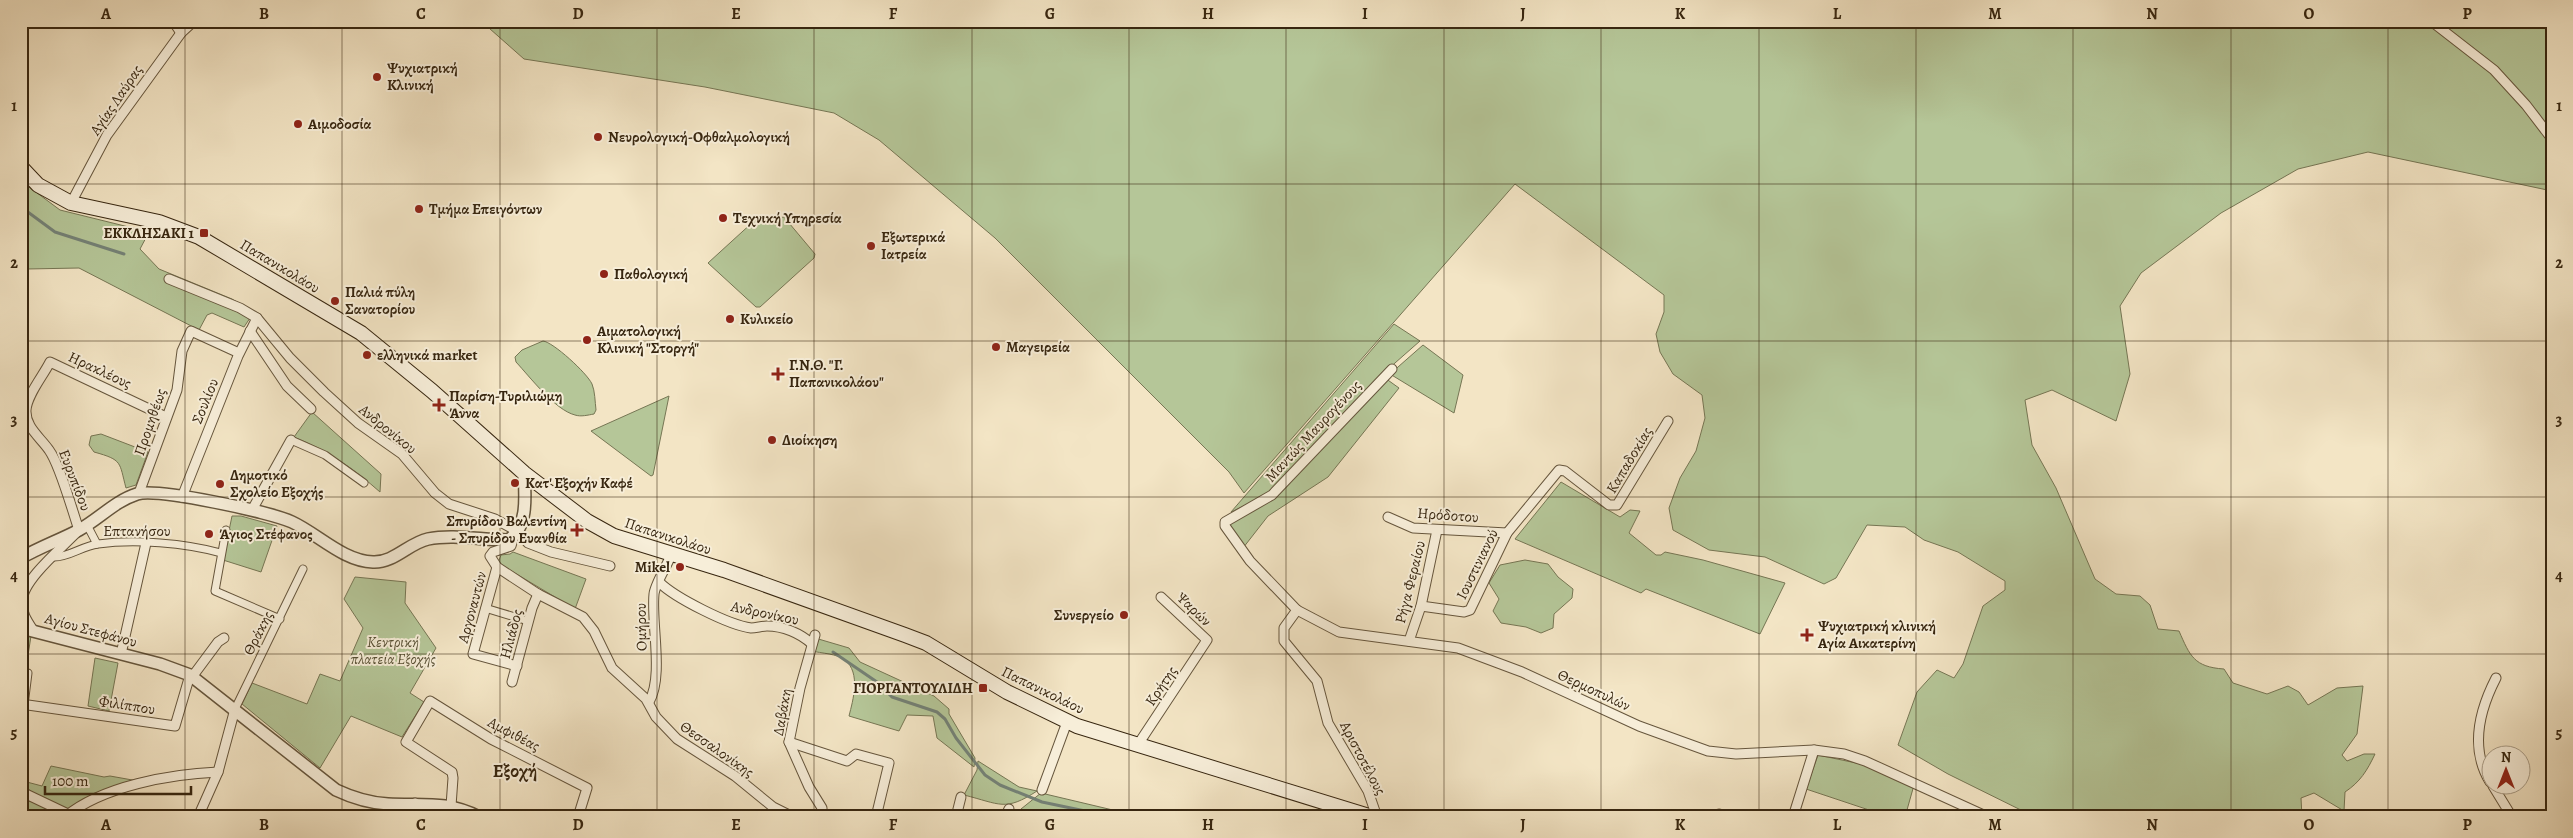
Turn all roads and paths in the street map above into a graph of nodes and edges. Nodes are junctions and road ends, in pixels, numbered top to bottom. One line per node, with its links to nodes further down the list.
1 (173, 21): 4 (street)
2 (194, 21): 4 (street, Αγίας Λαύρας)
3 (2431, 21): 5 (street)
4 (181, 33): 7 (street, Αγίας Λαύρας)
5 (2552, 139)
6 (21, 166): 7 (main road, Παπανικολάου)
7 (71, 203): 19 (main road, Παπανικολάου)
8 (168, 279): 9 (street, Ανδρονίκου)
9 (257, 318): 10 (street, Σουλίου); 30 (street, Ανδρονίκου)
10 (250, 331): 11 (street, Σουλίου); 14 (street)
11 (239, 353): 15 (street, Προμηθέως); 22 (street, Σουλίου)
12 (50, 362): 15 (street, Ηρακλέους); 26 (street, Ευρυπίδου)
13 (1392, 368): 25 (street, Μαντώς Μαυρογένους)
14 (311, 409)
15 (166, 417): 21 (street, Προμηθέως)
16 (1668, 421): 18 (street, Καπαδοκίας)
17 (290, 440): 20 (street); 23 (street)
18 (1561, 469): 29 (street, Ιουστινιανού)
19 (524, 473): 30 (street); 34 (main road, Παπανικολάου)
20 (364, 483)
21 (139, 493): 22 (street); 26 (street, Αγίου Στεφάνου)
22 (182, 496): 23 (street)
23 (252, 510): 30 (street)
24 (1388, 517): 28 (street, Ηρόδοτου)
25 (1225, 522): 45 (street, Θερμοπυλών)
26 (83, 527): 32 (street); 35 (street, Αγίου Στεφάνου); 36 (street)
27 (226, 530): 33 (street)
28 (1437, 530): 29 (street, Ηρόδοτου); 43 (street, Ρήγα Φεραίου)
29 (1507, 532): 43 (street, Ιουστινιανού)
30 (515, 534): 37 (street, Ανδρονίκου); 38 (street)
31 (146, 543): 32 (street, Επτανήσου); 33 (street, Επτανήσου); 53 (street)
32 (97, 544): 35 (street, Επτανήσου)
33 (221, 553): 46 (street)
34 (671, 555): 40 (street, Ομήρου); 62 (main road, Παπανικολάου)
35 (54, 557): 48 (street, Αγίου Στεφάνου)
36 (21, 558)
37 (610, 566)
38 (498, 567): 41 (street, Θεσσαλονίκης); 44 (street, Αργοναυτών)
39 (303, 569): 46 (street, Θράκης)
40 (659, 582): 50 (street, Ανδρονίκου); 59 (street, Ομήρου)
41 (538, 594): 47 (street, Ηλιάδος); 59 (street, Θεσσαλονίκης)
42 (1161, 596): 51 (street, Ψαρών)
43 (1421, 606): 52 (street, Ρήγα Φεραίου)
44 (485, 608): 47 (street); 54 (street, Αργοναυτών)
45 (1296, 610): 52 (street, Θερμοπυλών); 86 (street, Αριστοτέλους)
46 (280, 619): 61 (street, Θράκης)
47 (528, 621): 54 (street, Ηλιάδος)
48 (27, 629): 53 (street, Αγίου Στεφάνου)
49 (224, 638): 56 (street)
50 (814, 640): 63 (street, Δαβάκη)
51 (1207, 640): 64 (street, Κρήτης)
52 (1409, 641): 65 (street, Θερμοπυλών)
53 (121, 654): 56 (street, Αγίου Στεφάνου)
54 (517, 666): 58 (street, Ηλιάδος)
55 (28, 673): 60 (street)
56 (191, 676): 60 (street, Φιλίππου); 61 (street, Αγίου Στεφάνου)
57 (2496, 678): 66 (street)
58 (512, 682)
59 (649, 702): 81 (street, Θεσσαλονίκης)
60 (22, 704)
61 (235, 709): 67 (street); 72 (street, Αγίου Στεφάνου)
62 (1067, 722): 64 (main road, Παπανικολάου); 68 (street)
63 (789, 742): 82 (street, Δαβάκη); 83 (street)
64 (1137, 746): 85 (main road, Παπανικολάου)
65 (1814, 750): 88 (street); 89 (street, Θερμοπυλών)
66 (2480, 754)
67 (218, 772): 76 (street); 77 (street)
68 (1042, 790)
69 (24, 793): 74 (street); 76 (street)
70 (2498, 796): 90 (street)
71 (961, 797): 84 (street)
72 (415, 803): 73 (street, Αγίου Στεφάνου); 78 (street)
73 (451, 806): 79 (street, Αγίου Στεφάνου); 80 (street, Αμφιθέας)
74 (21, 809)
75 (1719, 814): 87 (street)
76 (66, 815)
77 (198, 817)
78 (413, 817)
79 (479, 817)
80 (578, 817)
81 (793, 817)
82 (822, 817)
83 (876, 817)
84 (956, 817)
85 (1372, 817)
86 (1376, 817)
87 (1728, 817)
88 (1793, 817)
89 (1988, 817)
90 (2512, 817)

